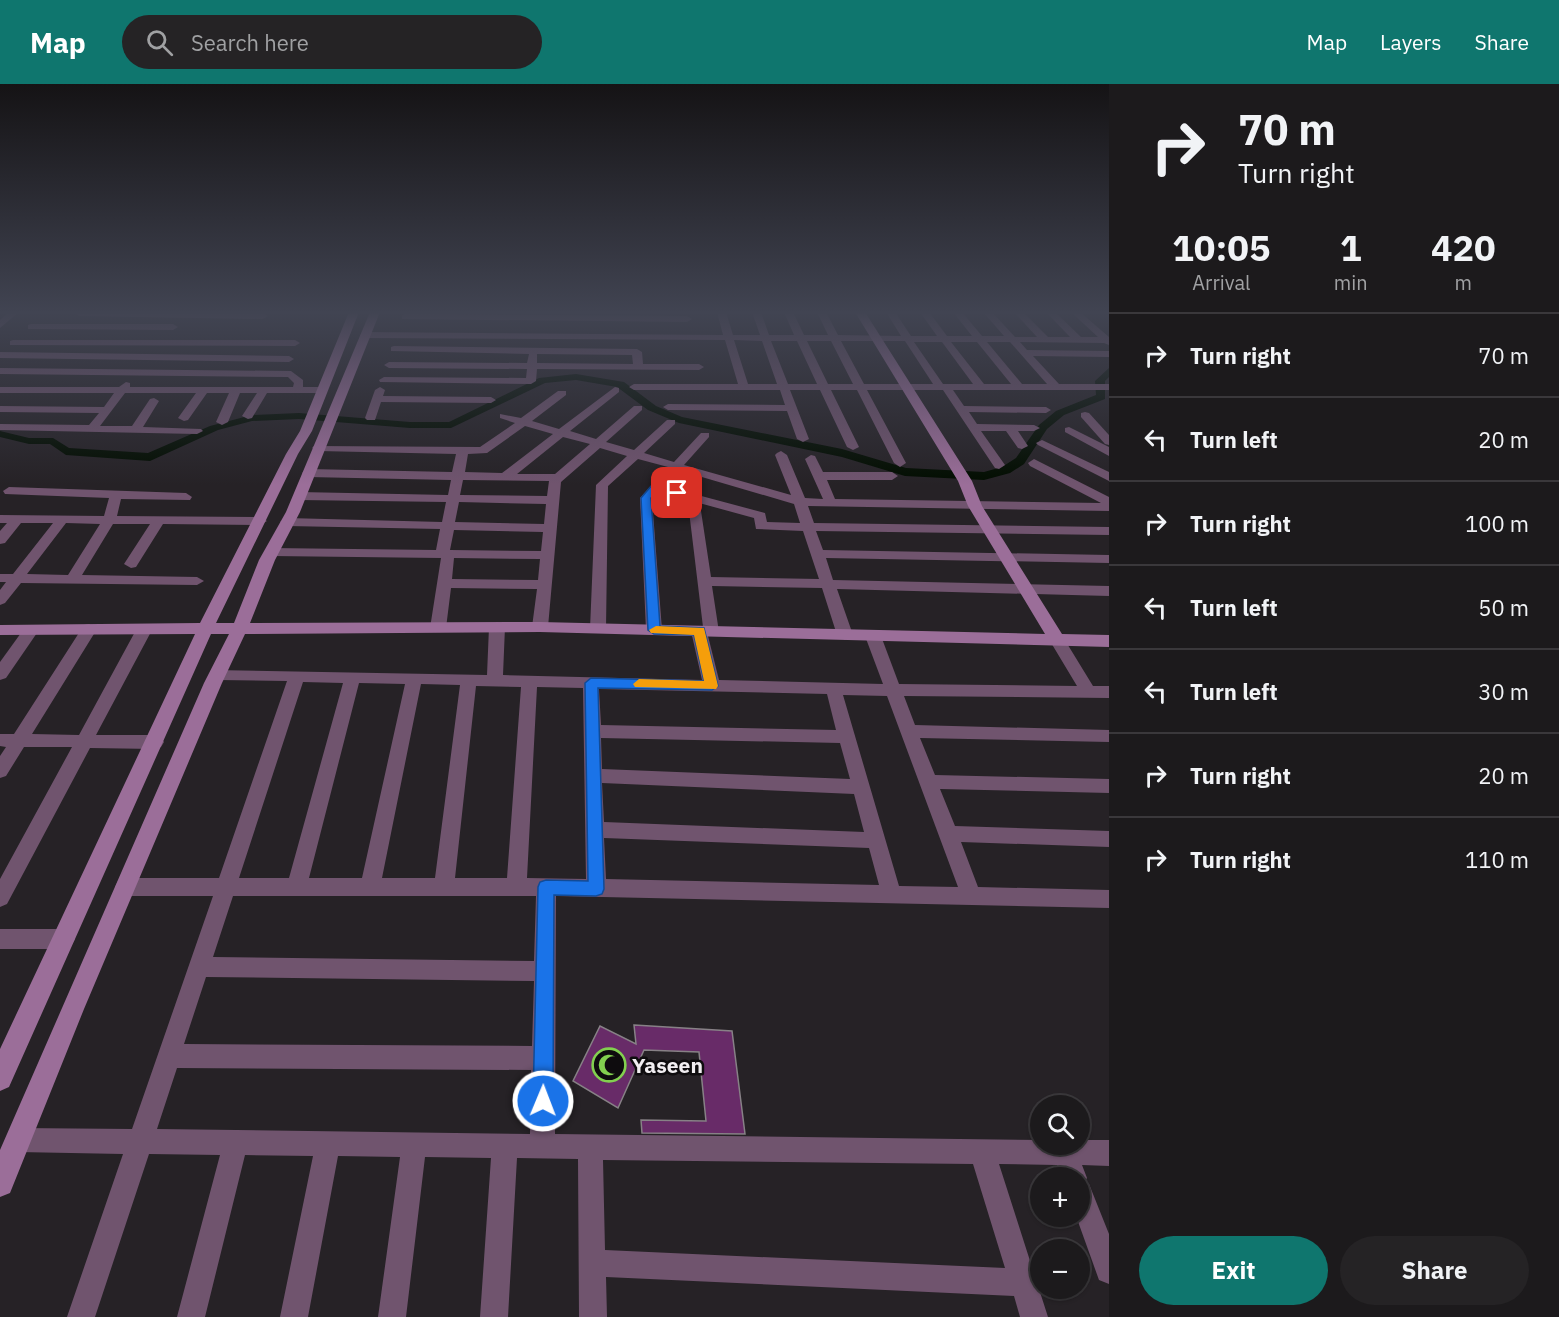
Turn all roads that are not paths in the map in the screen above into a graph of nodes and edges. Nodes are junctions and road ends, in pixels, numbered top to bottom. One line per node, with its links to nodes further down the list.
1 (138, 370): 17 (street)
2 (330, 370): 37 (main road)
3 (350, 370): 68 (main road)
4 (387, 370): 18 (street)
5 (532, 370): 18 (street)
6 (699, 370): 22 (street)
7 (739, 370): 23 (street)
8 (776, 370): 24 (street)
9 (815, 370): 25 (street)
10 (851, 370): 26 (street)
11 (897, 370): 30 (main road)
12 (930, 370): 27 (street)
13 (967, 370): 28 (street)
14 (1005, 370): 19 (street)
15 (1043, 370): 20 (street)
16 (0, 371): 17 (street)
17 (136, 372): 32 (street); 36 (street)
18 (384, 380): 40 (street)
19 (1018, 386): 20 (street); 28 (street)
20 (1060, 386): 29 (street)
21 (634, 387): 22 (street)
22 (703, 387): 23 (street)
23 (744, 387): 24 (street)
24 (782, 387): 25 (street); 45 (street)
25 (824, 387): 26 (street); 74 (street)
26 (860, 387): 30 (street); 80 (street)
27 (943, 387): 28 (street); 30 (street); 47 (street)
28 (980, 387)
29 (1108, 387)
30 (909, 388): 101 (main road)
31 (0, 390): 32 (street)
32 (121, 390): 33 (street); 48 (street)
33 (204, 390): 34 (street); 53 (street)
34 (237, 390): 35 (street); 55 (street)
35 (264, 390): 36 (street); 51 (street)
36 (297, 390): 37 (street)
37 (321, 390): 68 (main road)
38 (615, 390): 66 (street)
39 (562, 393): 56 (street)
40 (377, 399): 41 (street); 54 (street)
41 (491, 400)
42 (154, 401): 63 (street)
43 (668, 407): 45 (street)
44 (638, 408): 71 (street)
45 (790, 408): 69 (street)
46 (0, 409): 48 (street)
47 (961, 409): 49 (street); 59 (street)
48 (106, 410): 62 (street)
49 (1046, 410)
50 (1086, 415): 70 (street)
51 (248, 416)
52 (504, 416): 56 (street)
53 (184, 418)
54 (371, 418)
55 (222, 422)
56 (523, 422): 66 (street); 75 (street)
57 (671, 422): 77 (street)
58 (0, 427): 62 (street)
59 (973, 428): 60 (street); 82 (street)
60 (1010, 428): 61 (street); 73 (street)
61 (1034, 428)
62 (92, 429): 63 (street)
63 (135, 430): 64 (street)
64 (197, 430)
65 (1069, 430): 76 (street)
66 (560, 433): 71 (street); 88 (street)
67 (705, 435): 83 (street)
68 (316, 436): 75 (street); 84 (main road); 108 (main road)
69 (803, 439)
70 (1109, 442)
71 (596, 443): 77 (street); 90 (street)
72 (1042, 443): 89 (street)
73 (1022, 446)
74 (852, 447)
75 (463, 450): 85 (street)
76 (1109, 452)
77 (636, 454): 83 (street); 138 (street)
78 (781, 455): 98 (street)
79 (811, 459): 86 (street)
80 (900, 463)
81 (1034, 463): 100 (street)
82 (999, 465)
83 (675, 466): 91 (street); 98 (street)
84 (308, 473): 85 (street); 94 (main road)
85 (458, 476): 88 (street); 96 (street)
86 (819, 476): 87 (street); 99 (street)
87 (892, 476)
88 (505, 477): 90 (street)
89 (1109, 477)
90 (558, 478): 97 (street)
91 (656, 487): 112 (street); 144 (street)
92 (9, 491): 93 (street)
93 (116, 495): 95 (street); 106 (street)
94 (299, 496): 96 (street); 109 (main road)
95 (186, 497)
96 (453, 498): 97 (street); 110 (street)
97 (552, 500): 111 (street)
98 (800, 502): 99 (street); 112 (street)
99 (831, 503): 101 (street)
100 (1109, 505): 101 (street)
101 (975, 506): 113 (main road)
102 (694, 511): 127 (street)
103 (0, 519): 104 (street)
104 (17, 519): 105 (street); 115 (street)
105 (62, 520): 106 (street); 124 (street)
106 (109, 520): 107 (street); 125 (street)
107 (159, 520): 108 (street); 122 (street)
108 (260, 521): 142 (main road)
109 (287, 522): 110 (street); 116 (main road)
110 (448, 526): 111 (street); 117 (street)
111 (550, 528): 119 (street)
112 (809, 528): 113 (street); 118 (street)
113 (990, 530): 114 (street); 120 (main road)
114 (1109, 531)
115 (0, 540)
116 (271, 552): 117 (street); 143 (main road)
117 (445, 554): 119 (street); 128 (street)
118 (818, 554): 120 (street); 130 (street)
119 (547, 555): 129 (street)
120 (1007, 558): 121 (street); 131 (main road)
121 (1109, 559)
122 (131, 564)
123 (0, 578): 124 (street)
124 (17, 578): 125 (street); 133 (street)
125 (72, 579): 126 (street)
126 (197, 581)
127 (704, 582): 130 (street); 145 (street)
128 (444, 583): 129 (street); 136 (street)
129 (544, 585): 135 (street)
130 (828, 585): 131 (street); 146 (street)
131 (1027, 591): 132 (street); 148 (main road)
132 (1109, 591)
133 (0, 600)
134 (497, 627): 135 (main road); 136 (main road); 156 (street)
135 (540, 627): 138 (main road)
136 (438, 628): 143 (main road)
137 (90, 629): 140 (main road); 141 (main road); 169 (street)
138 (598, 629): 144 (main road)
139 (0, 630): 140 (main road)
140 (31, 630): 150 (street)
141 (144, 630): 142 (main road); 170 (street)
142 (205, 630): 143 (main road); 171 (main road)
143 (239, 630): 151 (main road)
144 (654, 630): 145 (main road)
145 (705, 631): 146 (main road); 159 (street)
146 (845, 635): 147 (main road)
147 (873, 636): 148 (main road); 161 (street)
148 (1058, 640): 149 (main road); 162 (street)
149 (1109, 641)
150 (0, 674)
151 (218, 674): 152 (street); 181 (main road)
152 (297, 676): 153 (street); 182 (street)
153 (352, 677): 154 (street); 183 (street)
154 (414, 679): 155 (street); 184 (street)
155 (469, 680): 156 (street); 185 (street)
156 (495, 681): 157 (street)
157 (529, 681): 158 (street); 187 (street)
158 (591, 683): 159 (street); 164 (street)
159 (712, 686): 160 (street)
160 (833, 688): 161 (street); 167 (street)
161 (893, 690): 162 (street); 165 (street)
162 (1088, 692): 163 (street)
163 (1109, 692)
164 (592, 731): 167 (street); 173 (street)
165 (909, 731): 166 (street); 174 (street)
166 (1109, 736)
167 (847, 737): 176 (street)
168 (0, 740): 169 (street)
169 (19, 740): 170 (street); 172 (street)
170 (84, 741): 171 (street); 191 (street)
171 (155, 742): 194 (main road)
172 (0, 771)
173 (594, 776): 176 (street); 177 (street)
174 (928, 782): 175 (street); 178 (street)
175 (1109, 786)
176 (861, 787): 180 (street)
177 (595, 830): 180 (street); 188 (street)
178 (948, 834): 179 (street); 190 (street)
179 (1109, 839)
180 (876, 840): 189 (street)
181 (125, 887): 182 (street); 200 (main road)
182 (226, 887): 183 (street); 195 (street)
183 (297, 887): 184 (street)
184 (370, 887): 185 (street)
185 (444, 887): 187 (street)
186 (546, 887): 187 (street); 188 (street); 196 (street)
187 (516, 888)
188 (596, 889): 189 (street)
189 (892, 896): 190 (street)
190 (972, 897): 192 (street)
191 (0, 898)
192 (1109, 899)
193 (0, 939): 194 (street)
194 (64, 939): 199 (main road)
195 (199, 967): 196 (street); 197 (street)
196 (544, 971): 198 (street)
197 (169, 1056): 198 (street); 201 (street)
198 (543, 1058): 206 (street)
199 (0, 1078)
200 (18, 1140): 201 (street); 212 (main road)
201 (141, 1141): 202 (street); 217 (street)
202 (236, 1142): 203 (street); 218 (street)
203 (328, 1143): 204 (street); 219 (street)
204 (414, 1143): 205 (street); 220 (street)
205 (505, 1144): 206 (street); 221 (street)
206 (542, 1144): 207 (street)
207 (590, 1145): 208 (street); 214 (street)
208 (982, 1151): 209 (street); 216 (street)
209 (1030, 1152)
210 (1090, 1153): 211 (street)
211 (1109, 1153)
212 (0, 1183)
213 (1090, 1220): 215 (street)
214 (592, 1263): 216 (street); 222 (street)
215 (1109, 1270)
216 (1024, 1283): 223 (street)
217 (81, 1317)
218 (191, 1317)
219 (294, 1317)
220 (392, 1317)
221 (494, 1317)
222 (593, 1317)
223 (1034, 1317)

